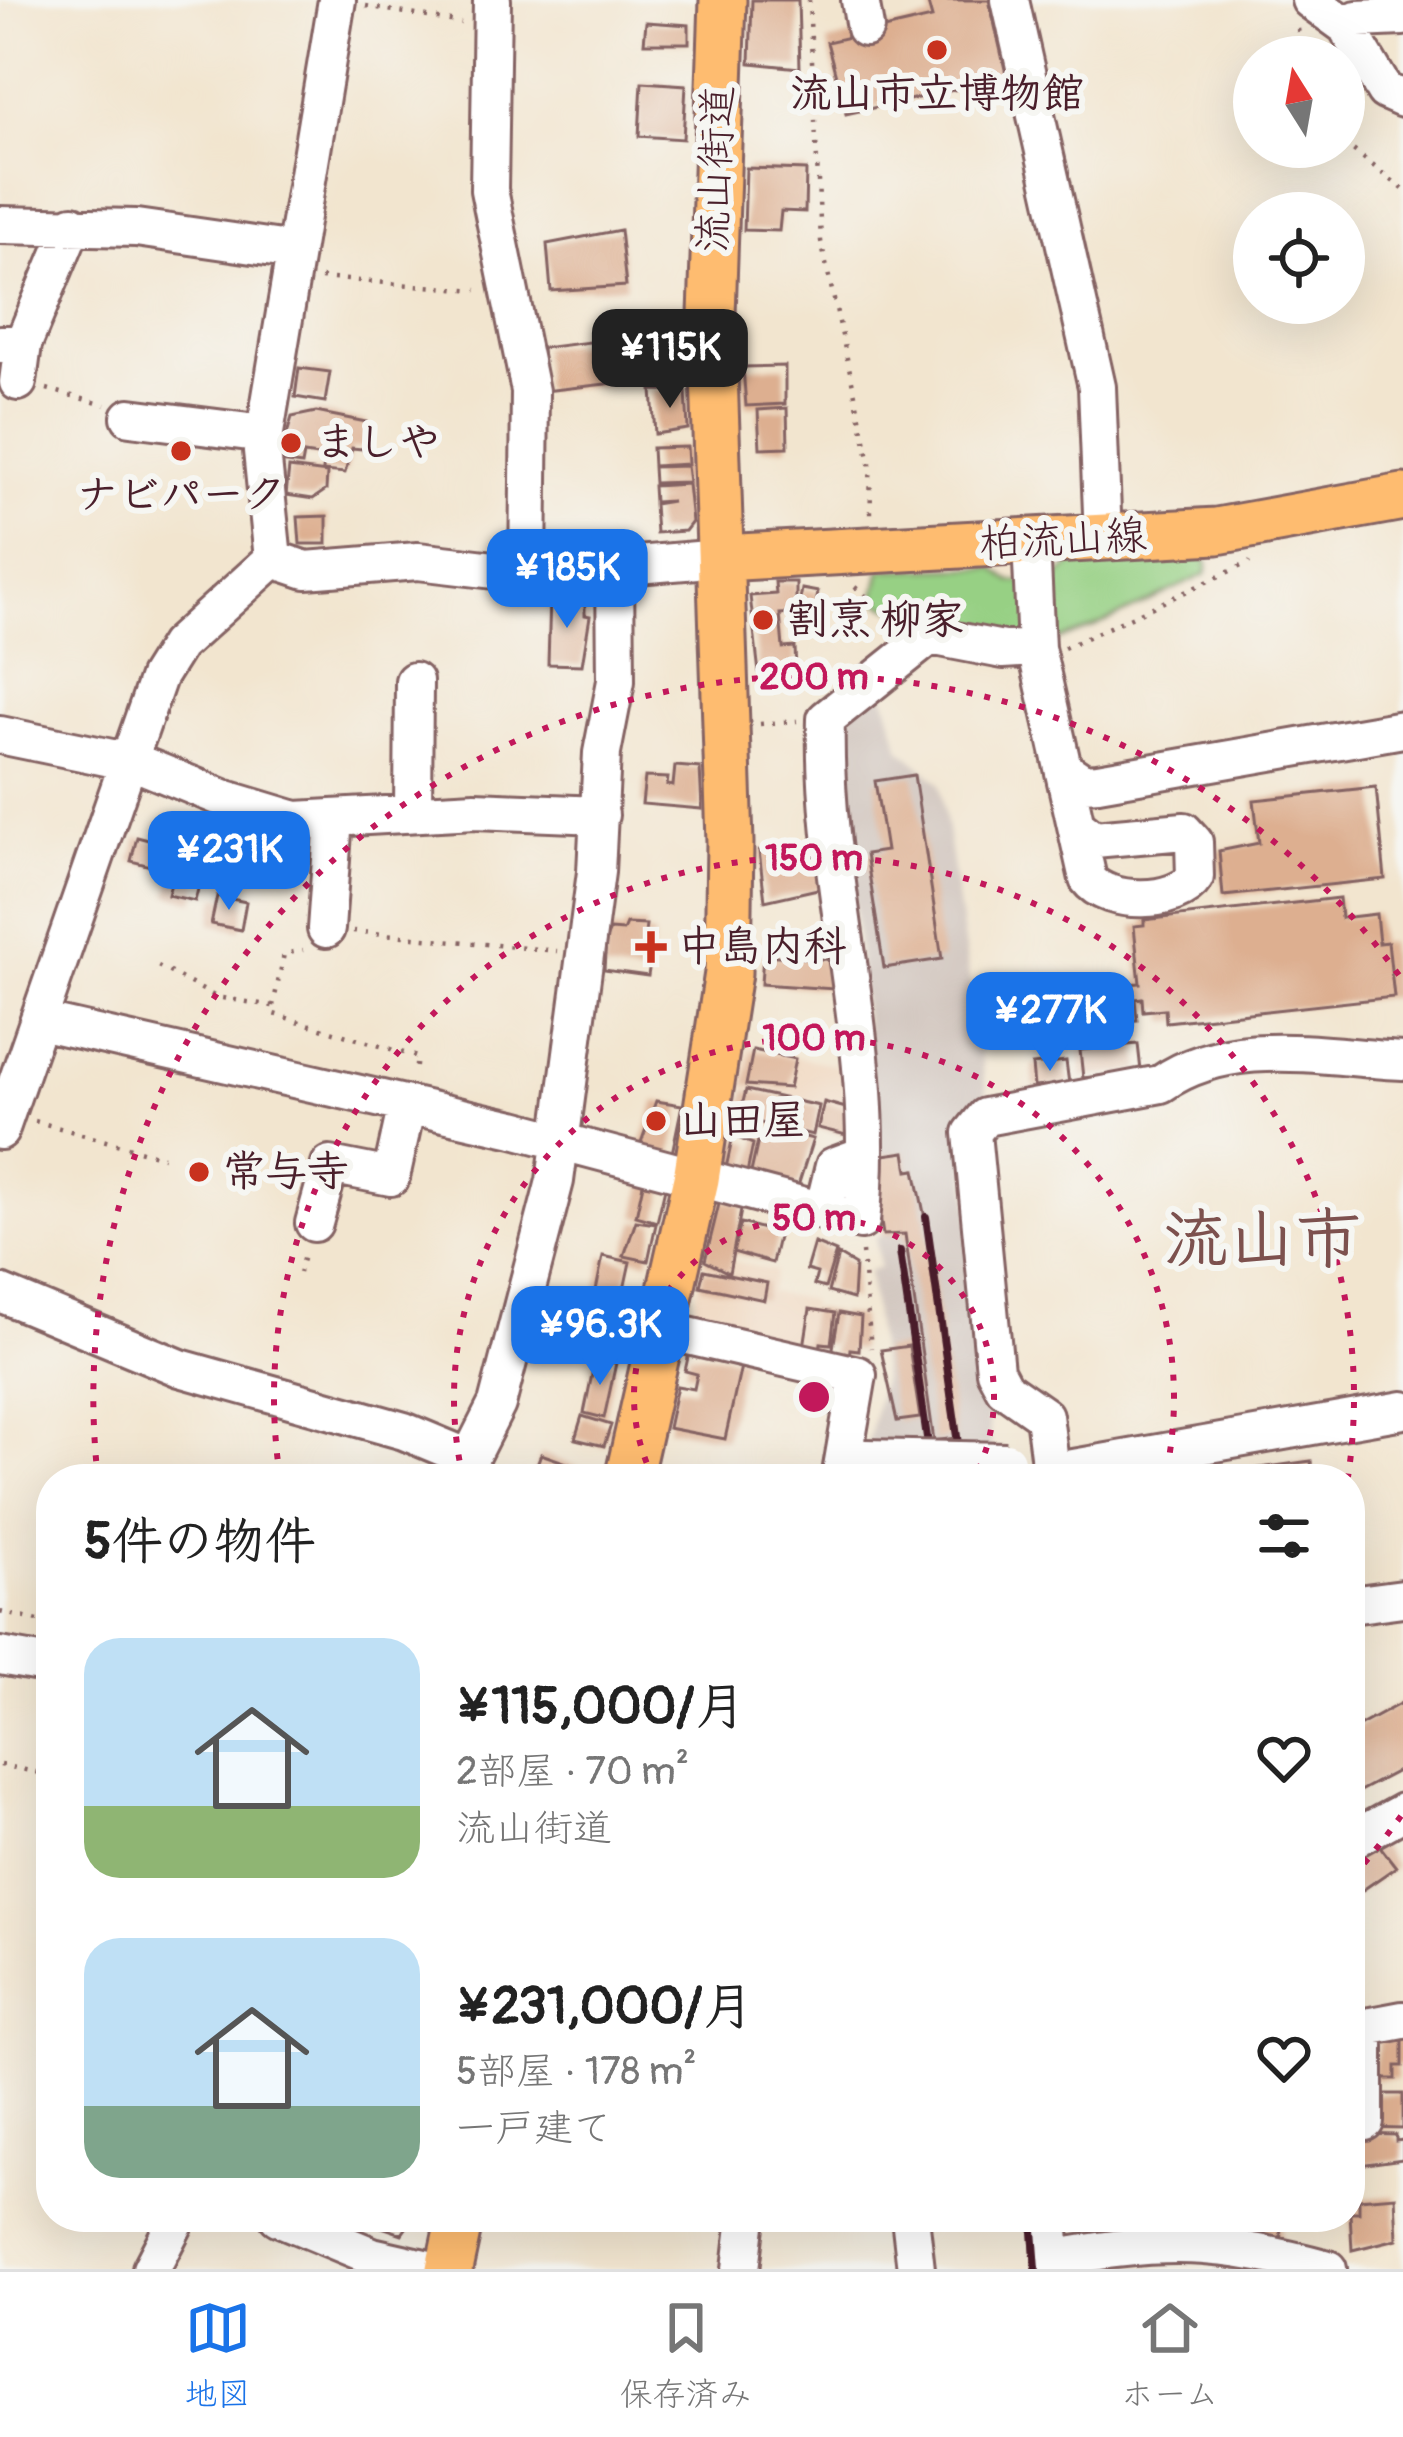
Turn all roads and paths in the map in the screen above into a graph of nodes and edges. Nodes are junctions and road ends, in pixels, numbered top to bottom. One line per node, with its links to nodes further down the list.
1 (336, 0): 6 (path); 14 (street)
2 (723, 0): 25 (main road, 流山街道)
3 (809, 0): 24 (path)
4 (1010, 0): 22 (street)
5 (1310, 0): 8 (street)
6 (491, 14): 15 (street)
7 (1403, 16): 8 (street)
8 (1346, 26): 9 (street)
9 (1403, 99)
10 (1365, 159): 11 (path)
11 (1403, 189)
12 (73, 224): 13 (street); 14 (street); 16 (street)
13 (0, 225)
14 (293, 263): 15 (path); 19 (street)
15 (511, 291): 28 (street)
16 (11, 344): 17 (street)
17 (18, 382): 18 (path)
18 (130, 417): 19 (street)
19 (266, 434): 26 (street)
20 (1403, 497): 21 (main road, 柏流山線)
21 (1268, 526): 22 (main road, 柏流山線); 30 (path)
22 (1102, 538): 23 (main road, 柏流山線)
23 (1031, 542): 24 (main road, 柏流山線); 30 (street)
24 (855, 551): 25 (main road, 柏流山線); 29 (path)
25 (721, 558): 27 (street); 53 (main road, 流山街道)
26 (273, 560): 28 (street); 36 (street)
27 (615, 568): 28 (street); 39 (street)
28 (528, 574)
29 (929, 636): 30 (street); 32 (street)
30 (1036, 648): 37 (street)
31 (414, 681): 38 (street)
32 (826, 719): 33 (path); 51 (street)
33 (747, 725)
34 (1403, 729): 37 (street)
35 (0, 735): 36 (street)
36 (126, 760): 40 (street); 46 (street)
37 (1066, 771): 41 (street)
38 (412, 812): 39 (street); 40 (street)
39 (600, 815): 43 (street)
40 (334, 818): 42 (street)
41 (1076, 825)
42 (326, 928): 43 (path); 45 (path)
43 (586, 954): 50 (street)
44 (158, 966): 45 (path)
45 (273, 1006): 48 (path)
46 (39, 1021): 48 (street); 49 (street)
47 (1403, 1061): 67 (street)
48 (406, 1108): 50 (street); 56 (street)
49 (3, 1122): 52 (path)
50 (562, 1143): 53 (street); 63 (street)
51 (864, 1155): 54 (street); 55 (street)
52 (163, 1156)
53 (696, 1179): 54 (street); 58 (main road, 流山街道)
54 (823, 1211): 55 (street)
55 (860, 1220): 59 (path)
56 (314, 1223)
57 (0, 1293): 62 (street)
58 (662, 1330): 59 (street); 64 (main road, 流山街道)
59 (857, 1380): 65 (street)
60 (1403, 1410): 68 (street)
61 (1006, 1461): 66 (street, bridge)
62 (462, 1464)
63 (475, 1464)
64 (631, 1464)
65 (852, 1464)
66 (948, 1464)
67 (1050, 1464)
68 (1134, 1464)
69 (1403, 1598): 70 (street)
70 (1365, 1603)
71 (0, 1612): 72 (path)
72 (36, 1620)
73 (0, 1656): 74 (street)
74 (36, 1663)
75 (0, 1766): 76 (path)
76 (36, 1772)
77 (1403, 1812): 78 (street)
78 (1365, 1833)
79 (1403, 2020): 80 (street)
80 (1365, 2027)
81 (170, 2232): 88 (street)
82 (314, 2232): 89 (street)
83 (457, 2232): 90 (main road)
84 (745, 2232): 91 (street)
85 (912, 2232): 92 (street)
86 (1050, 2232): 87 (street)
87 (1053, 2264): 93 (street)
88 (151, 2269)
89 (429, 2269)
90 (449, 2269)
91 (741, 2269)
92 (916, 2269)
93 (1328, 2269)

